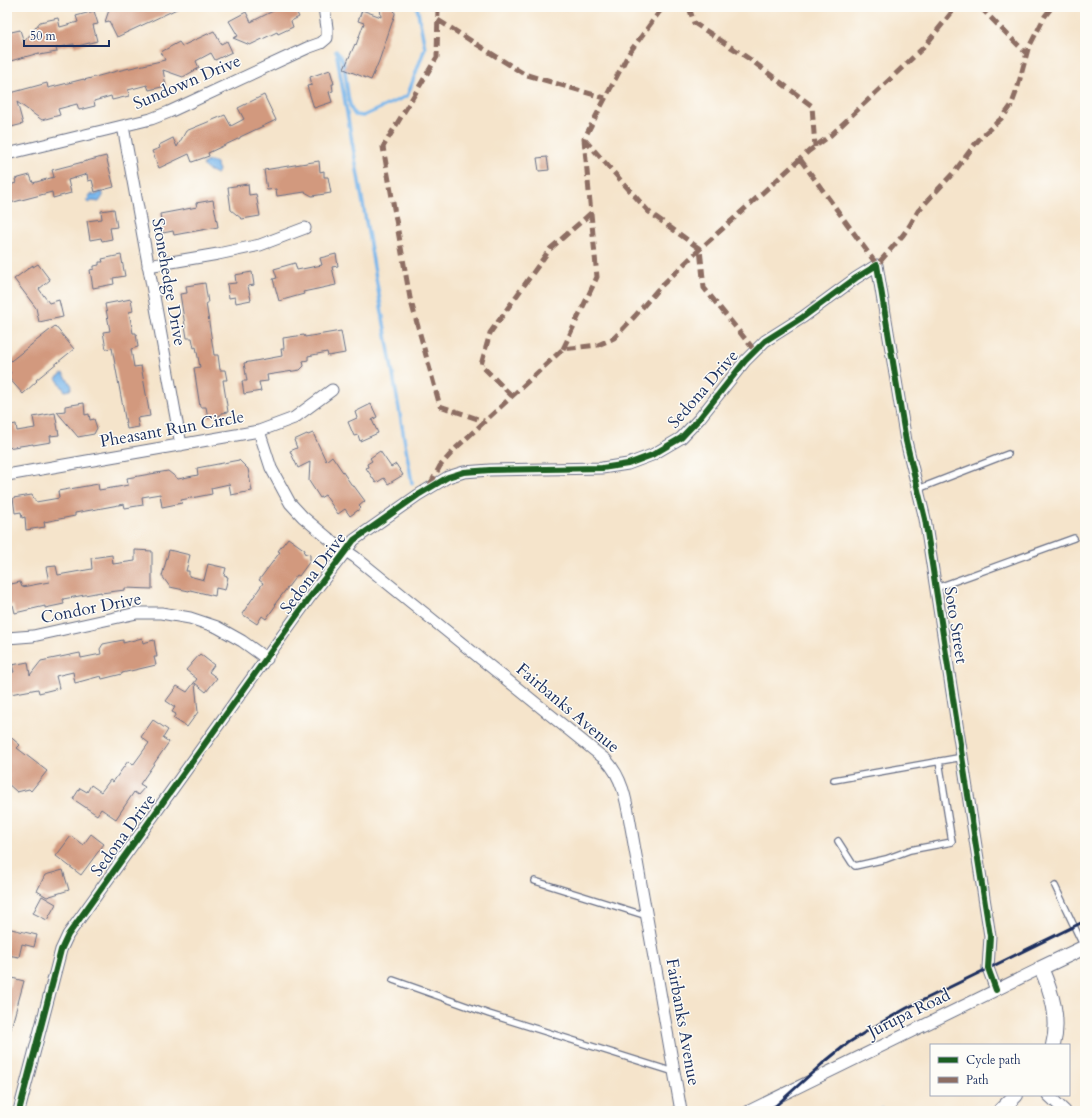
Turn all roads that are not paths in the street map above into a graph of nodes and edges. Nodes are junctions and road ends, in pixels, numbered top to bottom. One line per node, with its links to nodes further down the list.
1 (324, 7): 2 (street, Sundown Drive)
2 (123, 126): 3 (street, Sundown Drive); 6 (street, Stonehedge Drive)
3 (7, 154)
4 (305, 228): 6 (street)
5 (877, 265): 12 (street, Soto Street); 14 (street, Sedona Drive)
6 (148, 266): 9 (street, Stonehedge Drive)
7 (332, 390): 8 (street, Pheasant Run Circle)
8 (259, 431): 9 (street, Pheasant Run Circle); 14 (street, Fairbanks Avenue)
9 (181, 445): 11 (street, Pheasant Run Circle)
10 (1008, 454): 12 (lane)
11 (7, 475)
12 (918, 489): 15 (street, Soto Street)
13 (1074, 538): 15 (lane)
14 (345, 550): 17 (street, Sedona Drive); 24 (street, Fairbanks Avenue)
15 (936, 588): 18 (street, Soto Street)
16 (7, 638): 17 (street, Condor Drive)
17 (267, 659): 33 (street, Sedona Drive)
18 (962, 757): 19 (lane); 28 (street, Soto Street)
19 (939, 761): 20 (lane); 21 (lane)
20 (834, 780)
21 (838, 841)
22 (535, 881): 24 (lane)
23 (1055, 886): 25 (lane)
24 (647, 917): 30 (street, Fairbanks Avenue)
25 (1084, 947): 26 (street, Jurupa Road)
26 (1041, 968): 28 (street, Jurupa Road); 29 (street)
27 (393, 980): 30 (lane)
28 (996, 990): 35 (street, Jurupa Road)
29 (1053, 1044)
30 (674, 1072): 34 (street, Fairbanks Avenue)
31 (1015, 1096): 36 (street)
32 (1049, 1096): 37 (street)
33 (19, 1111)
34 (681, 1111)
35 (749, 1111)
36 (1000, 1111)
37 (1065, 1111)

